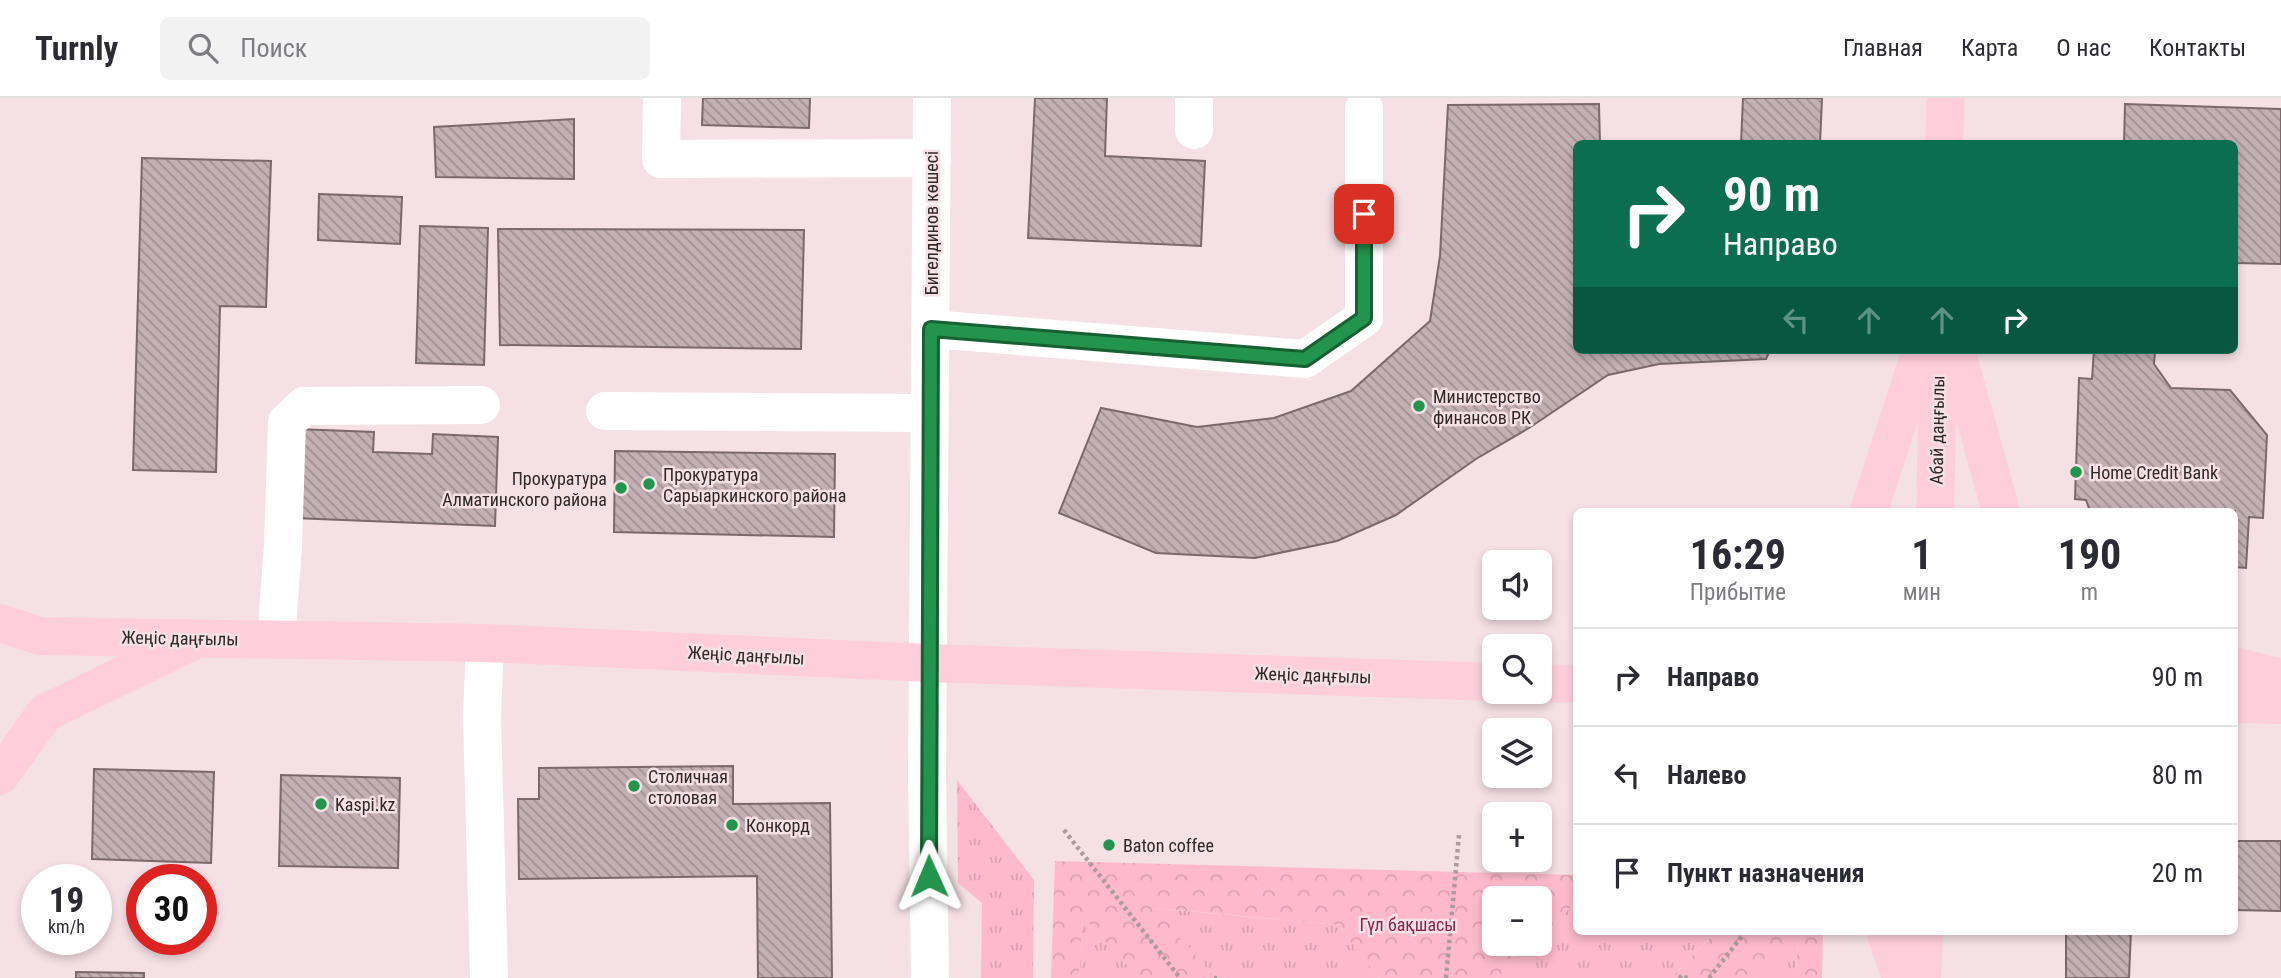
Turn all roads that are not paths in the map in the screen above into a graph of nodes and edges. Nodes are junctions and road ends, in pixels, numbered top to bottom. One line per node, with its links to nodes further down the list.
1 (662, 98): 6 (street)
2 (932, 98): 6 (street, Бигелдинов көшесі)
3 (1946, 98): 5 (main road)
4 (1364, 109): 7 (street)
5 (1944, 140)
6 (932, 158): 7 (street, Бигелдинов көшесі)
7 (931, 329): 13 (street, Бигелдинов көшесі)
8 (1920, 354): 14 (main road)
9 (1939, 354): 15 (main road, Абай даңғылы)
10 (1957, 354): 16 (main road)
11 (481, 405): 19 (street)
12 (605, 411): 13 (street)
13 (930, 414): 21 (street, Бигелдинов көшесі)
14 (1870, 508)
15 (1935, 508)
16 (2000, 508)
17 (0, 623): 18 (main road, Жеңіс даңғылы)
18 (198, 638): 19 (main road, Жеңіс даңғылы); 27 (main road)
19 (276, 639): 20 (main road, Жеңіс даңғылы)
20 (485, 643): 21 (main road, Жеңіс даңғылы); 30 (street)
21 (928, 663): 24 (main road, Жеңіс даңғылы); 31 (street, Бигелдинов көшесі)
22 (2238, 667): 23 (main road)
23 (2281, 678)
24 (1482, 682)
25 (2238, 704): 26 (main road)
26 (2281, 705)
27 (0, 776)
28 (1886, 935): 32 (main road)
29 (1924, 935): 33 (main road)
30 (489, 978)
31 (930, 978)
32 (1901, 978)
33 (1922, 978)

